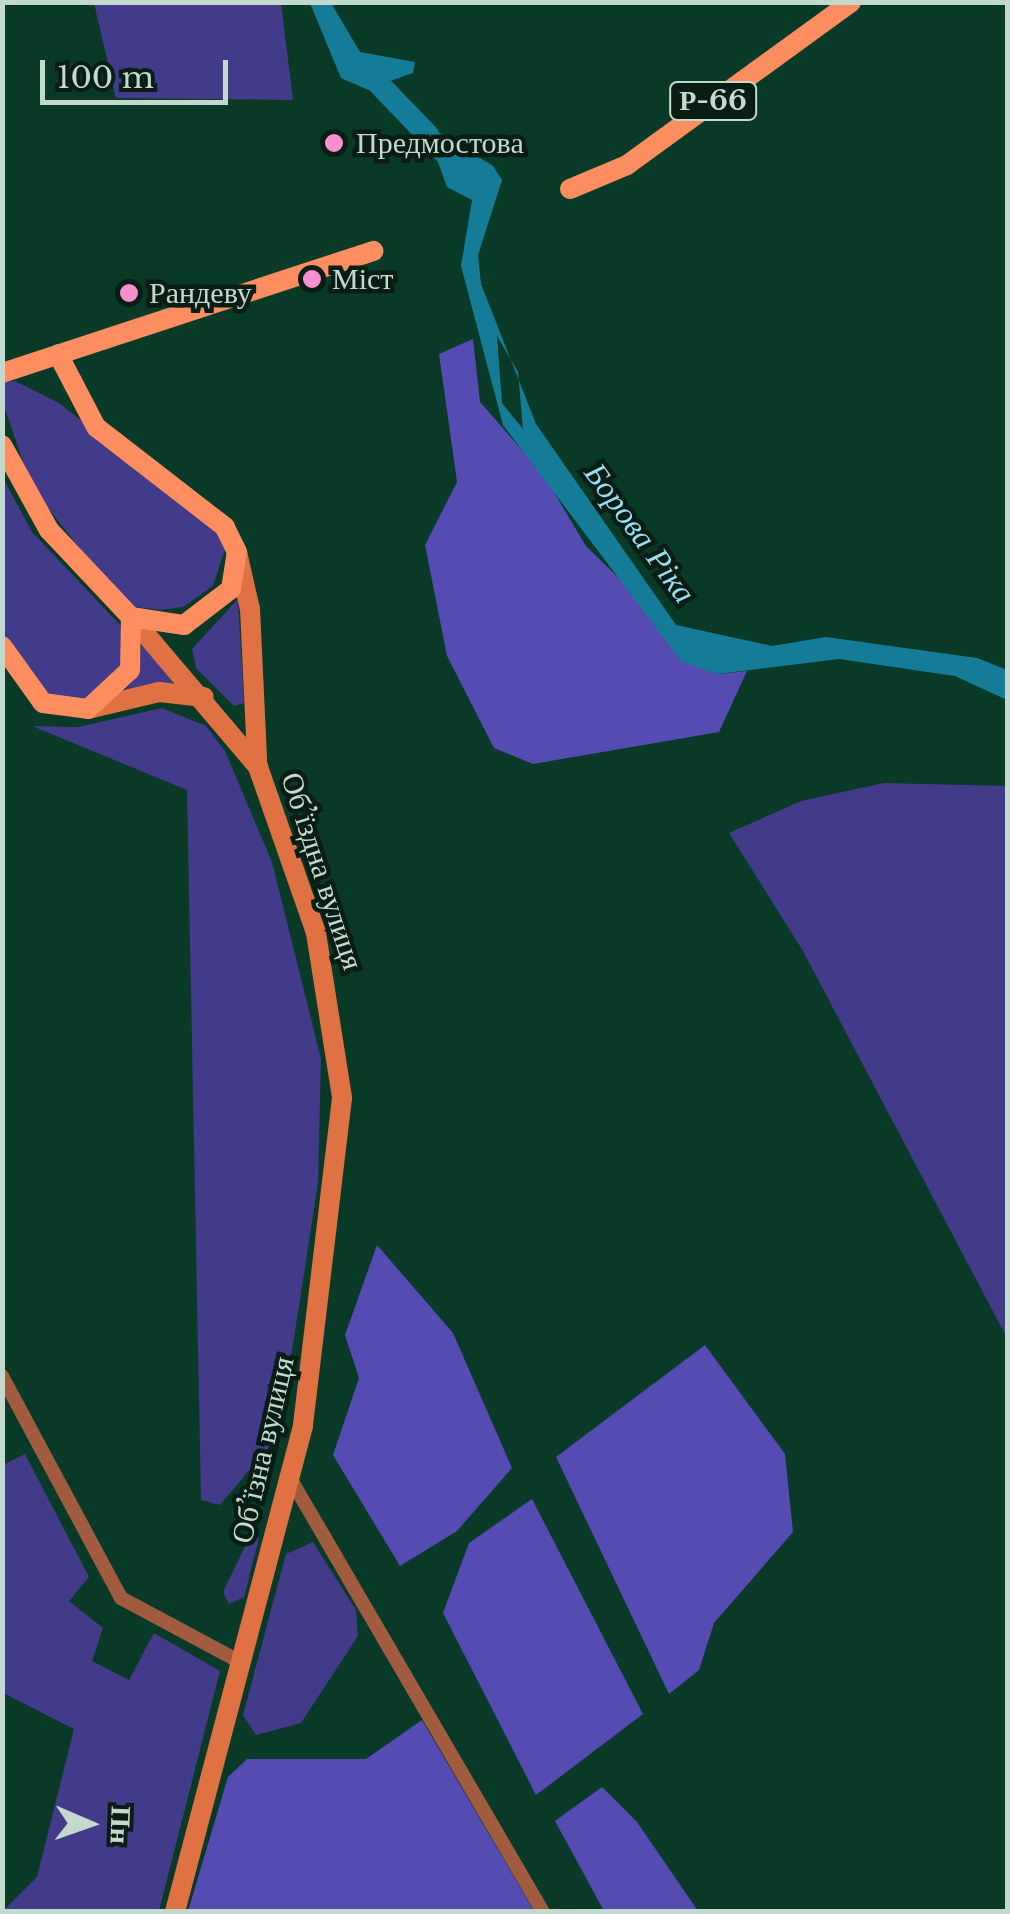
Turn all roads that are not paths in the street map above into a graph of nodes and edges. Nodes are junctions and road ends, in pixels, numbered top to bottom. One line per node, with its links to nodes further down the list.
1 (851, 2): 2 (main road, Р-66)
2 (570, 189)
3 (373, 251): 4 (main road)
4 (58, 354): 5 (main road); 7 (main road)
5 (2, 373)
6 (3, 445): 8 (main road)
7 (238, 552): 8 (main road); 12 (main road)
8 (131, 617): 10 (main road); 11 (main road)
9 (2, 646): 11 (main road)
10 (204, 697): 11 (main road); 12 (main road)
11 (88, 710)
12 (258, 767): 13 (main road, Об’їздна вулиця)
13 (329, 992): 15 (main road, Об’їзна вулиця)
14 (2, 1376): 16 (street)
15 (290, 1478): 16 (main road, Об’їзна вулиця); 18 (street)
16 (242, 1663): 17 (main road, Об’їзна вулиця)
17 (175, 1912)
18 (543, 1912)

